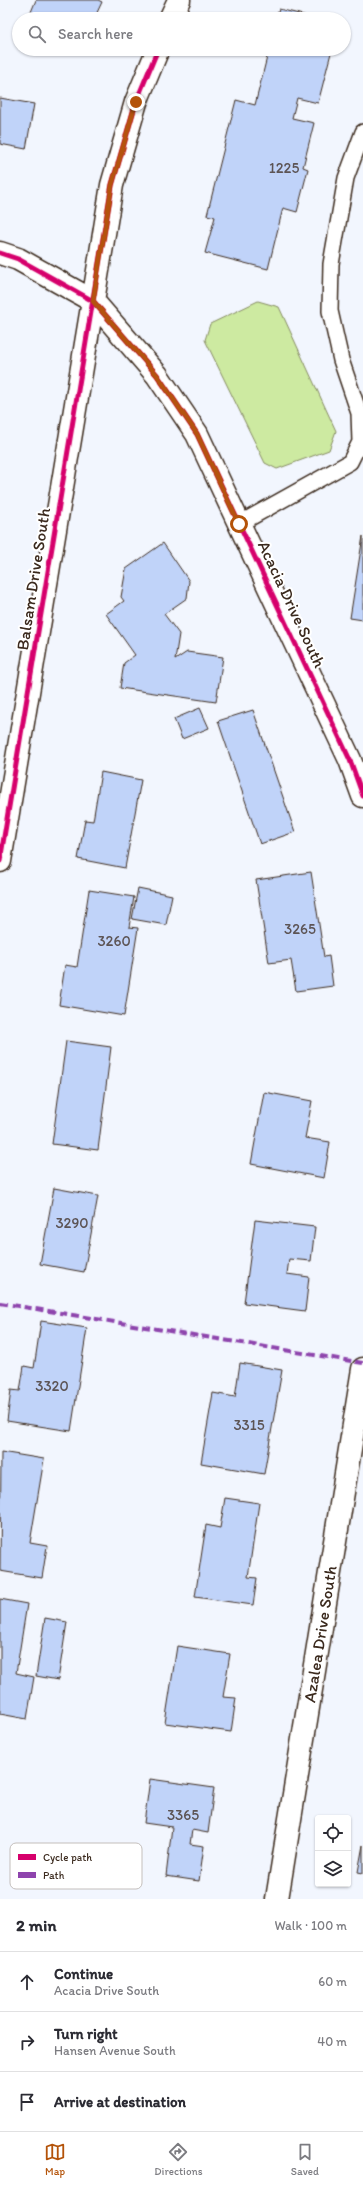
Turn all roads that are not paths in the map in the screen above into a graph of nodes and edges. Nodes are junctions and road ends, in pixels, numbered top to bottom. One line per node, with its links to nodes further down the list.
1 (180, 0): 2 (street)
2 (174, 12)
3 (155, 56): 6 (street, Balsam Drive South)
4 (363, 132): 7 (lane)
5 (0, 253): 6 (street, Acacia Drive South)
6 (93, 301): 7 (street, Acacia Drive South); 10 (street, Balsam Drive South)
7 (239, 524): 8 (street, Acacia Drive South)
8 (357, 765): 9 (street, Acacia Drive South)
9 (363, 796)
10 (0, 861)
11 (363, 1369): 12 (street, Azalea Drive South)
12 (277, 1899)

